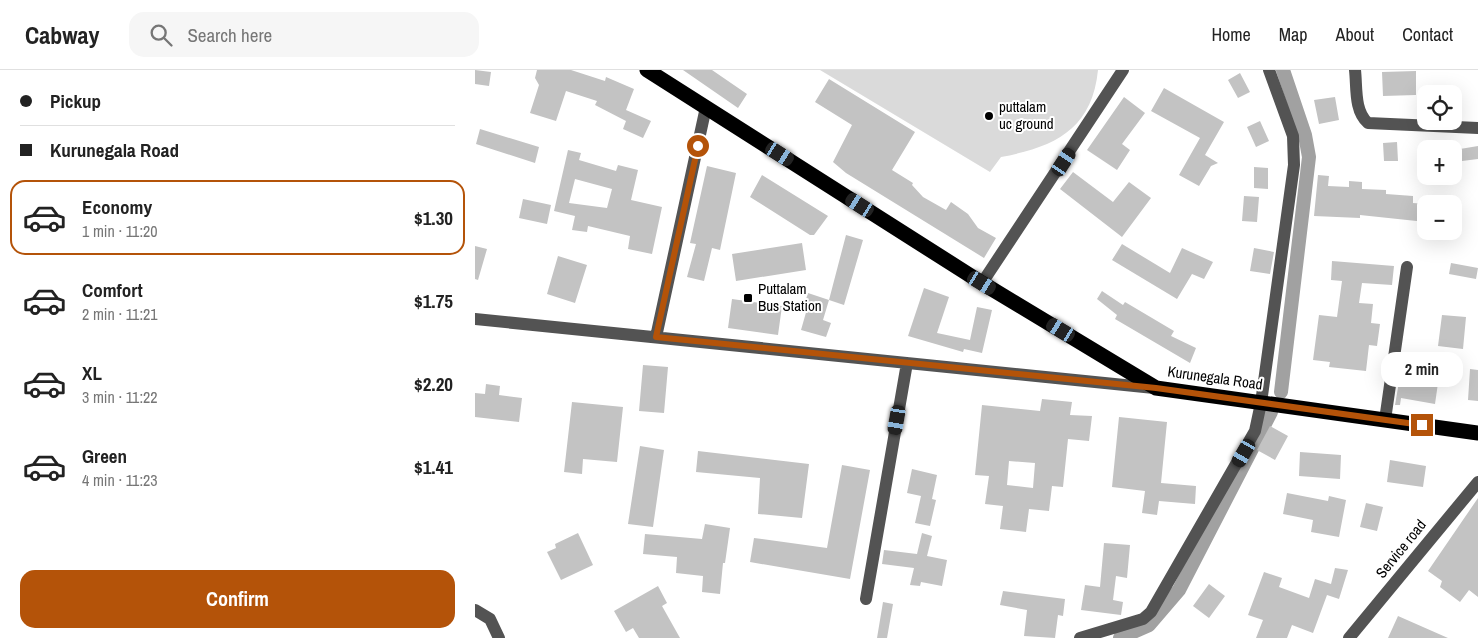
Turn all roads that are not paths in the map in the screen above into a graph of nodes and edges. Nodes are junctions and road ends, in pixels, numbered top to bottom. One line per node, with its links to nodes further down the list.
1 (647, 70): 5 (highway, Kurunegala Road)
2 (1123, 70): 8 (street)
3 (1269, 70): 13 (street)
4 (1355, 70): 6 (street)
5 (706, 107): 8 (highway, Kurunegala Road); 10 (street)
6 (1478, 128)
7 (1407, 267): 14 (street)
8 (982, 283): 12 (highway, Kurunegala Road)
9 (475, 319): 10 (street)
10 (656, 337): 11 (street)
11 (907, 363): 12 (street); 17 (street)
12 (1156, 388): 13 (highway, Kurunegala Road)
13 (1261, 403): 14 (highway, Kurunegala Road); 20 (street)
14 (1385, 420): 15 (highway, Kurunegala Road)
15 (1478, 433)
16 (1478, 482): 21 (street, Service road)
17 (866, 599)
18 (475, 610): 19 (street)
19 (499, 638)
20 (1080, 638)
21 (1349, 638)

